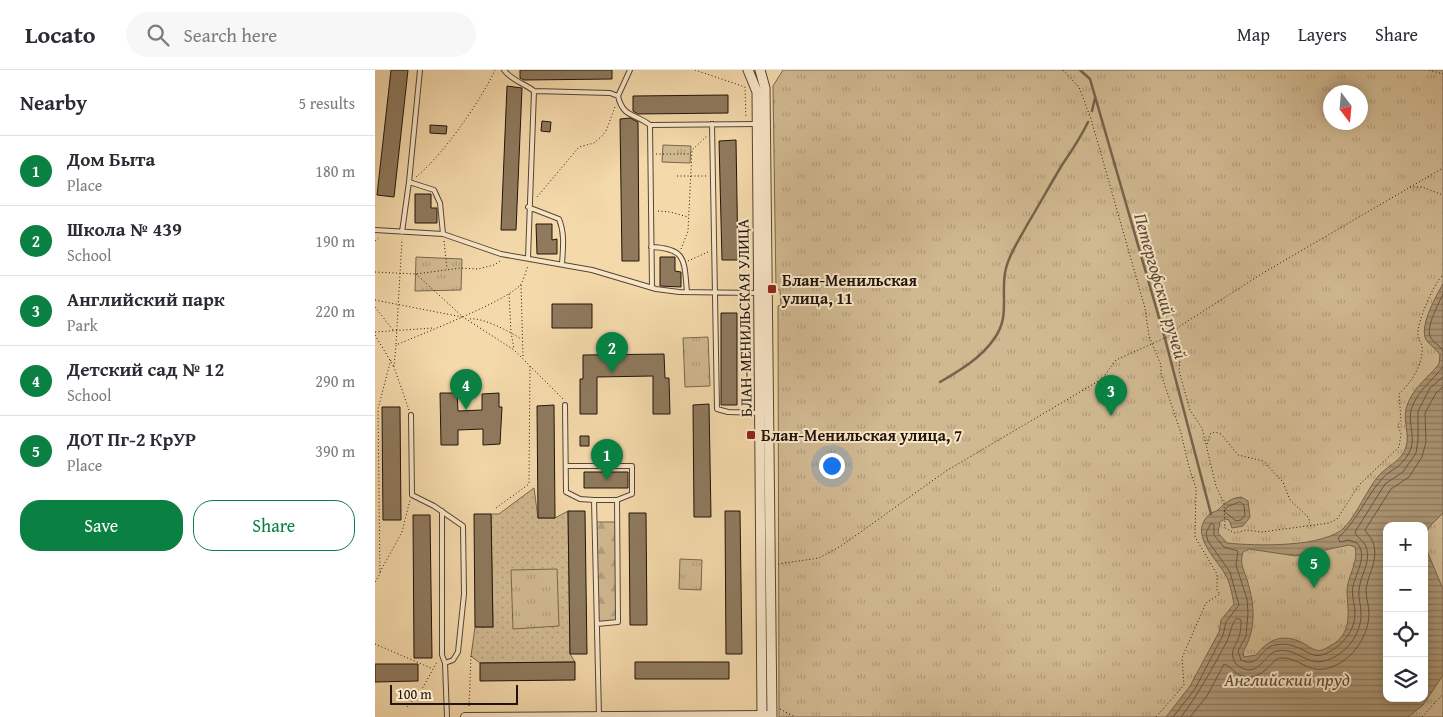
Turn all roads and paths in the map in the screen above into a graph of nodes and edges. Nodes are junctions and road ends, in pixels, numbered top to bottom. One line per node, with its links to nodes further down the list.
1 (420, 70): 24 (lane)
2 (495, 70): 24 (path)
3 (504, 70): 11 (lane)
4 (630, 70): 12 (lane)
5 (695, 70): 14 (path)
6 (749, 70): 15 (street, БЛАН-МЕНИЛЬСКАЯ УЛИЦА)
7 (760, 70): 15 (street, БЛАН-МЕНИЛЬСКАЯ УЛИЦА)
8 (1063, 70): 64 (path)
9 (1429, 70): 10 (path)
10 (1443, 74)
11 (535, 92): 12 (lane); 27 (lane)
12 (618, 96): 16 (lane); 27 (path)
13 (712, 124): 14 (lane); 16 (lane); 17 (lane)
14 (746, 124): 15 (lane)
15 (761, 124): 48 (street, БЛАН-МЕНИЛЬСКАЯ УЛИЦА)
16 (650, 125): 18 (lane)
17 (713, 130): 19 (path); 23 (lane)
18 (651, 154): 19 (path); 28 (lane)
19 (691, 154): 22 (path)
20 (1443, 168): 25 (path)
21 (677, 176): 22 (path)
22 (691, 176): 23 (path); 29 (path)
23 (714, 176): 34 (lane)
24 (409, 182): 31 (lane); 32 (lane)
25 (1407, 188): 26 (path); 61 (path)
26 (1443, 195)
27 (529, 207): 37 (lane); 39 (lane)
28 (651, 211): 29 (path); 33 (lane)
29 (689, 217): 35 (path)
30 (375, 230): 31 (lane)
31 (402, 232): 32 (lane); 42 (path)
32 (443, 236): 37 (lane); 40 (path)
33 (651, 248): 35 (lane); 46 (lane)
34 (715, 249): 38 (path); 50 (lane)
35 (679, 253): 38 (lane)
36 (506, 256): 40 (path)
37 (528, 258): 39 (lane); 45 (path)
38 (684, 262): 47 (lane)
39 (562, 264): 46 (lane)
40 (447, 270): 43 (path)
41 (375, 272): 42 (path)
42 (400, 273): 43 (path); 52 (path)
43 (416, 274): 54 (path)
44 (1443, 275): 81 (path)
45 (521, 284): 49 (path); 63 (path)
46 (652, 288): 47 (lane)
47 (687, 292): 50 (lane)
48 (762, 293): 50 (lane); 72 (street, БЛАН-МЕНИЛЬСКАЯ УЛИЦА)
49 (509, 294): 54 (path); 60 (path)
50 (716, 294): 72 (lane)
51 (375, 300): 52 (path)
52 (399, 306): 54 (path); 57 (path)
53 (375, 307): 58 (path)
54 (463, 317): 55 (path); 56 (path)
55 (470, 319): 60 (path); 66 (path)
56 (434, 328): 57 (path); 65 (path)
57 (397, 330): 58 (path); 65 (path)
58 (393, 331): 59 (path)
59 (375, 332)
60 (511, 332): 63 (path); 66 (path)
61 (1171, 334): 64 (path); 74 (path)
62 (375, 335): 68 (path)
63 (521, 339): 67 (path)
64 (1151, 344): 82 (path); 100 (path)
65 (396, 345): 70 (path)
66 (514, 350): 67 (path)
67 (523, 358): 69 (path)
68 (391, 359): 70 (path); 83 (path)
69 (530, 363): 71 (path); 79 (path)
70 (394, 367): 73 (path)
71 (565, 405): 75 (lane)
72 (764, 413): 82 (street, БЛАН-МЕНИЛЬСКАЯ УЛИЦА); 96 (street, БЛАН-МЕНИЛЬСКАЯ УЛИЦА)
73 (411, 415): 76 (lane)
74 (1207, 445): 81 (path); 81 (path)
75 (566, 466): 77 (lane); 78 (lane)
76 (412, 495): 80 (lane); 83 (path)
77 (594, 500): 78 (lane); 85 (lane)
78 (617, 500): 85 (lane)
79 (496, 508)
80 (442, 511): 87 (lane); 89 (lane)
81 (1307, 525)
82 (770, 564): 94 (street, БЛАН-МЕНИЛЬСКАЯ УЛИЦА)
83 (379, 574): 84 (path)
84 (375, 582)
85 (597, 624): 95 (lane)
86 (375, 644): 90 (path)
87 (442, 655): 89 (lane); 90 (path)
88 (471, 656): 92 (path)
89 (445, 663): 97 (lane)
90 (433, 669): 93 (path)
91 (1443, 694): 101 (path)
92 (469, 706)
93 (407, 707)
94 (774, 713): 96 (street); 99 (path)
95 (599, 716): 96 (street); 98 (street)
96 (762, 716)
97 (447, 717)
98 (465, 717)
99 (795, 717)
100 (1156, 717)
101 (1422, 717)

